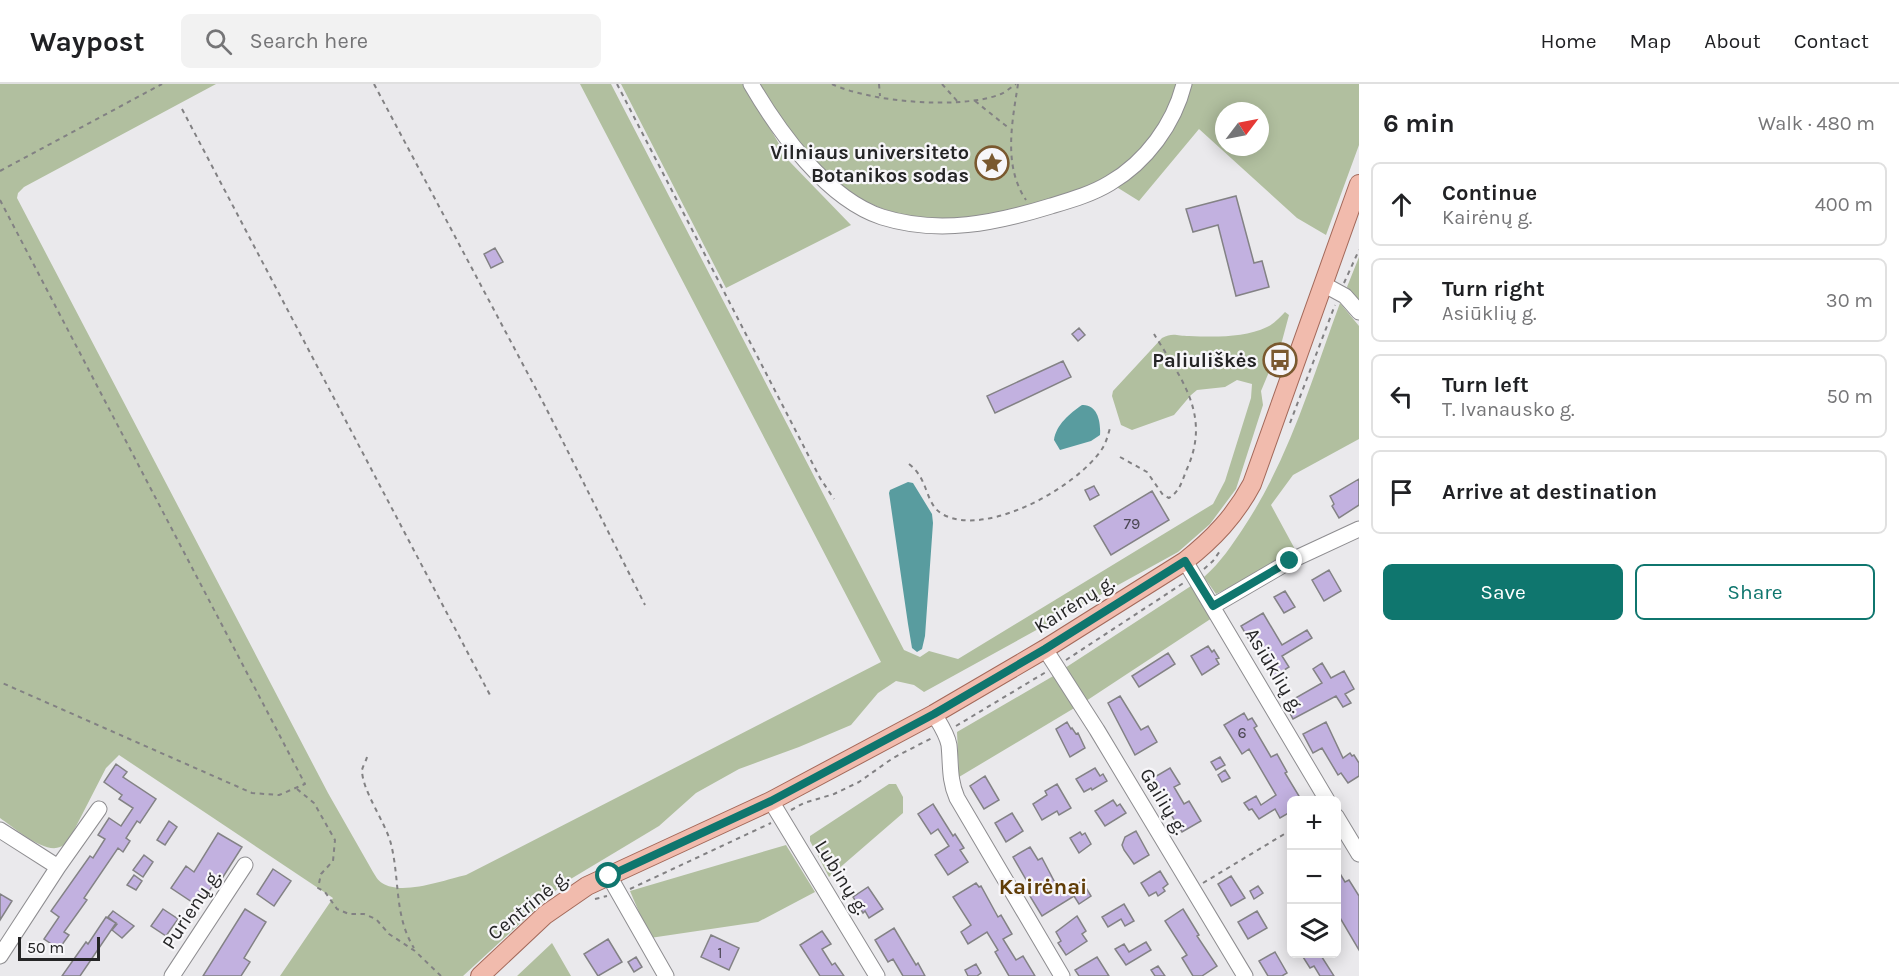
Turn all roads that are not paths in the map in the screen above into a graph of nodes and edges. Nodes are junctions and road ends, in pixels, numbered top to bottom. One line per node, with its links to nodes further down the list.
1 (751, 84): 2 (street)
2 (1184, 84)
3 (1359, 184): 4 (main road, Kairėnų g.)
4 (1331, 288): 5 (street); 7 (main road, Kairėnų g.)
5 (1359, 312)
6 (1359, 529): 8 (street)
7 (1190, 568): 8 (street, Asiūklių g.); 9 (main road, Kairėnų g.)
8 (1213, 606): 11 (street, Asiūklių g.)
9 (1045, 649): 10 (main road, Kairėnų g.); 26 (street, Gailių g.)
10 (934, 714): 12 (main road, Kairėnų g.); 25 (street)
11 (1325, 796)
12 (771, 801): 19 (main road, Kairėnų g.); 24 (street, Lubinų g.)
13 (99, 809): 18 (street)
14 (1341, 824): 16 (street)
15 (0, 830): 18 (street)
16 (1359, 854)
17 (245, 865): 21 (street, Purienų g.)
18 (58, 867): 20 (street)
19 (609, 876): 22 (main road, Centrinė g.); 23 (street)
20 (0, 956)
21 (172, 976)
22 (480, 976)
23 (666, 976)
24 (877, 976)
25 (1062, 976)
26 (1245, 976)

